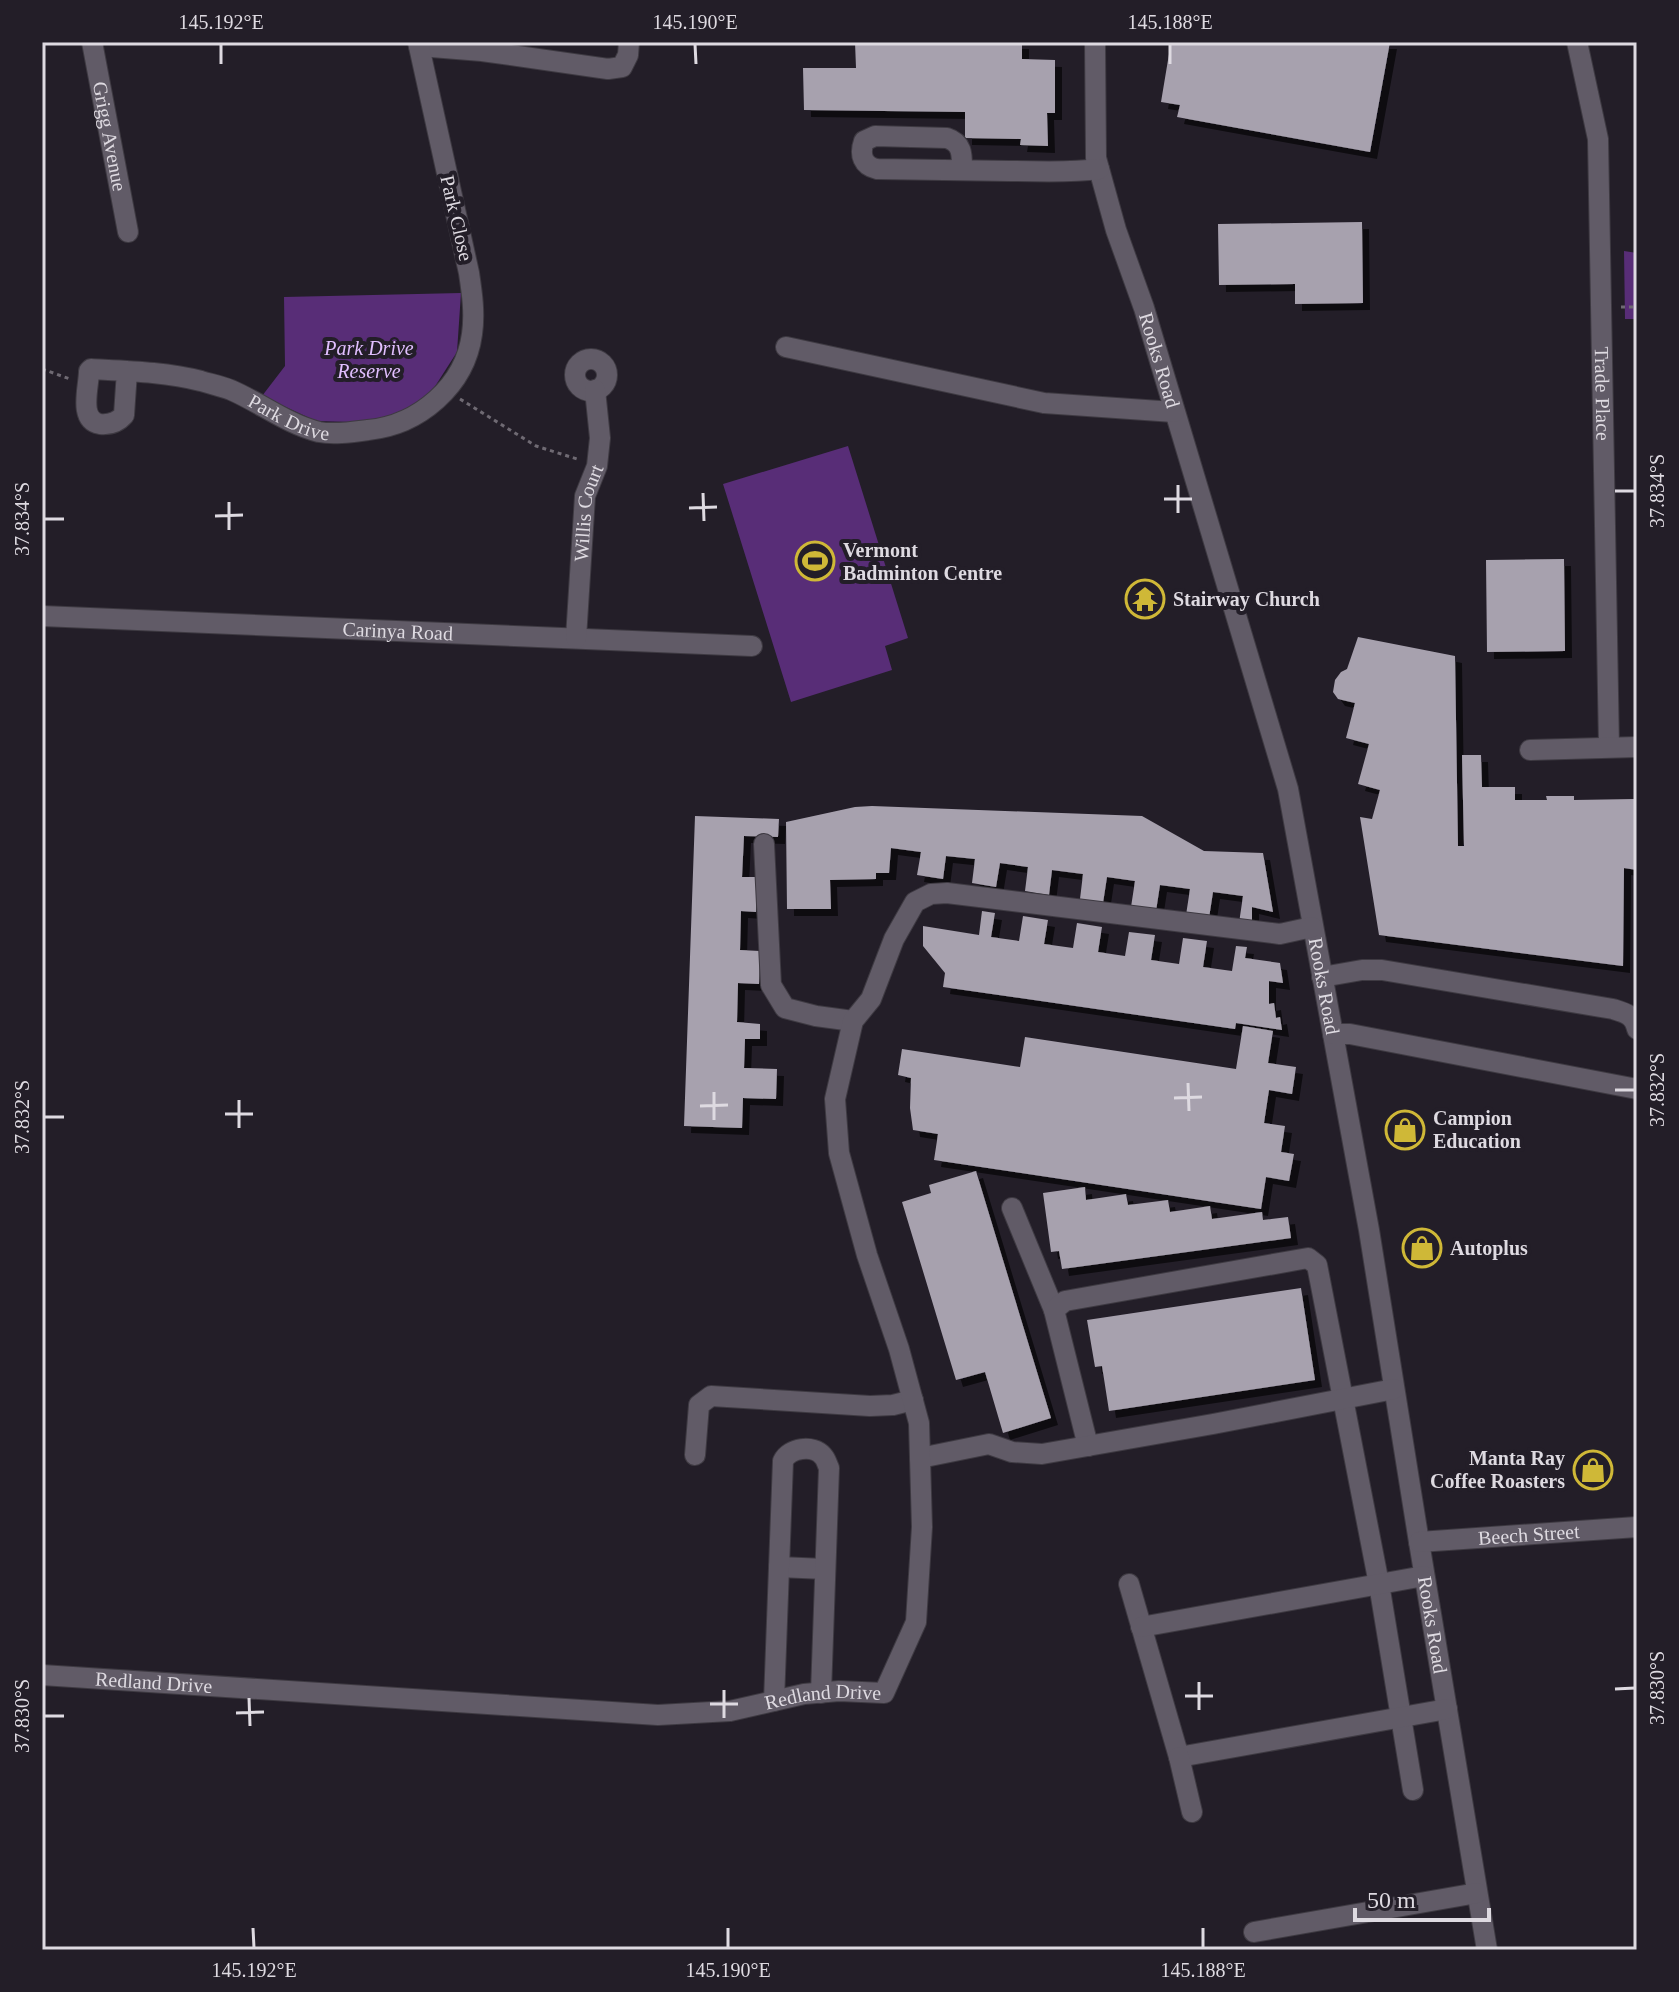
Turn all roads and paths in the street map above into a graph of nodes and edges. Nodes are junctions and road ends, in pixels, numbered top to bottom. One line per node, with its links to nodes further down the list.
1 (92, 42): 8 (street, Grigg Avenue)
2 (629, 42): 5 (street)
3 (1095, 42): 6 (street, Rooks Road)
4 (1577, 42): 20 (street, Trade Place)
5 (418, 44): 13 (street, Park Close)
6 (1099, 169): 7 (street); 15 (street, Rooks Road)
7 (962, 170)
8 (128, 232)
9 (786, 347): 15 (street)
10 (42, 369): 12 (path)
11 (127, 371): 12 (street, Park Drive); 12 (street); 13 (street, Park Drive)
12 (89, 384)
13 (447, 390): 16 (path)
14 (595, 390): 16 (street, Willis Court)
15 (1174, 412): 24 (street, Rooks Road)
16 (597, 466): 18 (street, Willis Court)
17 (42, 616): 18 (street, Carinya Road)
18 (576, 638): 19 (street, Carinya Road)
19 (752, 646)
20 (1609, 747): 21 (street); 22 (street)
21 (1637, 747)
22 (1530, 750)
23 (764, 844): 26 (street)
24 (1312, 927): 25 (street, Rooks Road); 26 (street, Redland Drive)
25 (1322, 977): 27 (street); 28 (street, Rooks Road)
26 (853, 1021): 34 (street, Redland Drive)
27 (1637, 1029)
28 (1333, 1034): 29 (street); 32 (street, Rooks Road)
29 (1637, 1089)
30 (1012, 1208): 31 (street)
31 (1054, 1310): 33 (street); 35 (street)
32 (1394, 1389): 33 (street); 39 (street, Rooks Road)
33 (1344, 1398): 35 (street); 44 (street)
34 (913, 1400): 36 (street); 37 (street, Redland Drive)
35 (1088, 1446): 37 (street)
36 (695, 1455)
37 (920, 1458): 47 (street, Redland Drive)
38 (1637, 1527): 39 (street, Beech Street)
39 (1419, 1542): 42 (street, Rooks Road)
40 (779, 1567): 41 (street); 41 (street); 48 (street)
41 (825, 1569): 47 (street)
42 (1424, 1576): 44 (street); 49 (street, Rooks Road)
43 (1129, 1584): 45 (street)
44 (1379, 1584): 45 (street); 50 (street)
45 (1141, 1627): 51 (street)
46 (42, 1675): 48 (street, Redland Drive)
47 (821, 1693): 48 (street, Redland Drive)
48 (774, 1701)
49 (1447, 1709): 50 (street); 54 (street, Rooks Road)
50 (1401, 1717): 51 (street); 52 (street)
51 (1179, 1757): 53 (street)
52 (1413, 1790)
53 (1192, 1812)
54 (1477, 1893): 55 (street); 56 (street, Rooks Road)
55 (1254, 1932)
56 (1487, 1950)

